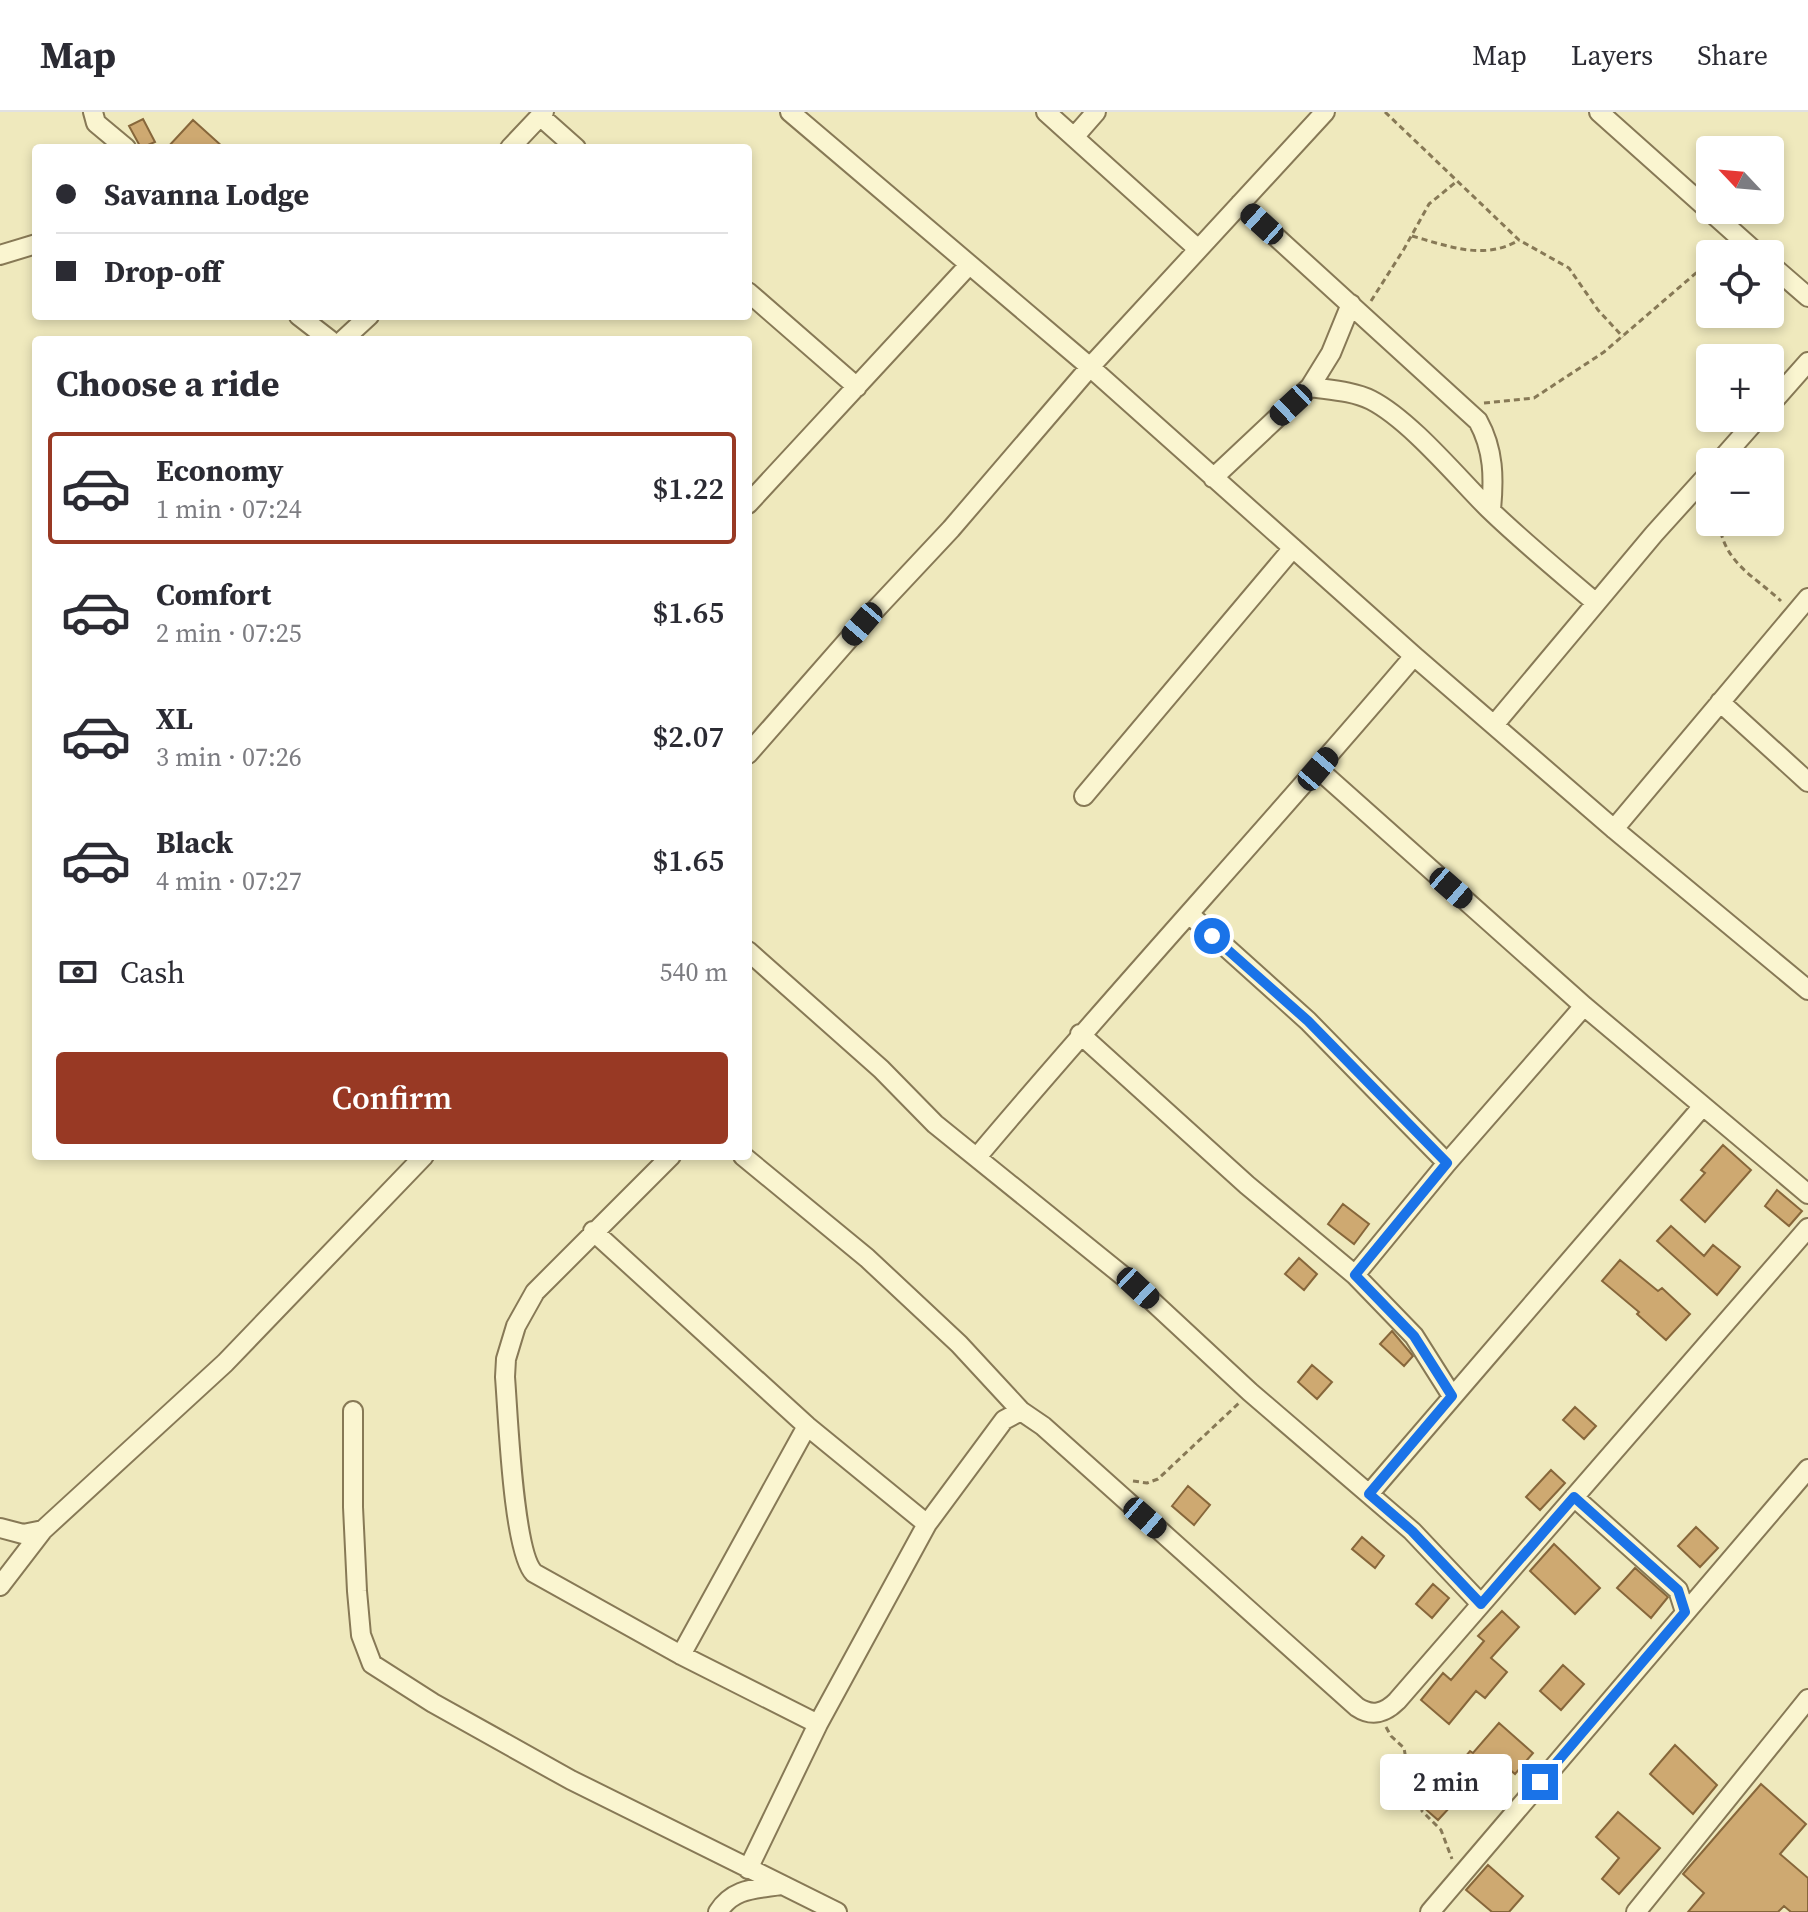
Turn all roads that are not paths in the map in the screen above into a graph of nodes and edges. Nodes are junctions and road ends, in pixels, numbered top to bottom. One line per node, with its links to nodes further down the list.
1 (93, 112): 9 (street)
2 (790, 112): 17 (street)
3 (1046, 112): 8 (street)
4 (1096, 112): 8 (street)
5 (1325, 112): 12 (street)
6 (1599, 112): 13 (street)
7 (542, 114): 10 (street); 11 (street)
8 (1075, 136): 15 (street)
9 (105, 141)
10 (514, 144)
11 (572, 144)
12 (1240, 204): 15 (street); 21 (street)
13 (1742, 240)
14 (32, 245): 16 (street)
15 (1198, 249): 27 (street)
16 (0, 255)
17 (969, 265): 27 (street); 28 (street)
18 (1784, 276): 20 (street)
19 (752, 295): 28 (street)
20 (1808, 297)
21 (1356, 309): 29 (street); 36 (street)
22 (304, 320): 24 (street)
23 (365, 320): 25 (street)
24 (325, 336)
25 (347, 336)
26 (1808, 362): 30 (street)
27 (1090, 367): 33 (street); 43 (street)
28 (857, 387): 35 (street)
29 (1310, 387): 33 (street); 36 (street)
30 (1784, 389)
31 (1746, 432): 32 (street)
32 (1731, 448)
33 (1213, 478): 37 (street)
34 (1696, 488): 39 (street)
35 (752, 500)
36 (1491, 510): 39 (street)
37 (1293, 548): 40 (street); 46 (street)
38 (1808, 598): 41 (street)
39 (1596, 603): 42 (street)
40 (1414, 656): 42 (street); 44 (street)
41 (1720, 702): 45 (street); 47 (street)
42 (1494, 725): 47 (street)
43 (752, 749)
44 (1318, 769): 48 (street); 51 (street)
45 (1808, 782)
46 (1084, 796)
47 (1614, 829): 50 (street)
48 (1189, 914): 52 (street); 58 (street)
49 (752, 955): 54 (street)
50 (1808, 990)
51 (1584, 1006): 53 (street); 58 (street)
52 (1080, 1034): 54 (street); 62 (street)
53 (1702, 1107): 59 (street); 63 (street)
54 (977, 1157): 68 (street)
55 (420, 1160): 72 (street)
56 (667, 1160): 61 (street)
57 (748, 1160): 65 (street)
58 (1447, 1163): 62 (street)
59 (1808, 1194)
60 (1808, 1228): 69 (street)
61 (593, 1231): 66 (street); 76 (street)
62 (1355, 1275): 63 (street)
63 (1452, 1396): 68 (street)
64 (353, 1411): 79 (street)
65 (1021, 1411): 70 (street); 74 (street)
66 (807, 1426): 70 (street); 76 (street)
67 (1808, 1469): 75 (street)
68 (1369, 1494): 74 (street)
69 (1574, 1497): 74 (street); 75 (street)
70 (927, 1524): 78 (street)
71 (0, 1528): 72 (street)
72 (43, 1530): 73 (street)
73 (0, 1586)
74 (1481, 1604)
75 (1685, 1612): 83 (street)
76 (681, 1655): 78 (street)
77 (1808, 1699): 84 (street)
78 (818, 1724): 79 (street)
79 (748, 1869): 80 (street)
80 (781, 1885): 81 (street); 82 (street)
81 (718, 1912)
82 (837, 1912)
83 (1430, 1912)
84 (1636, 1912)

